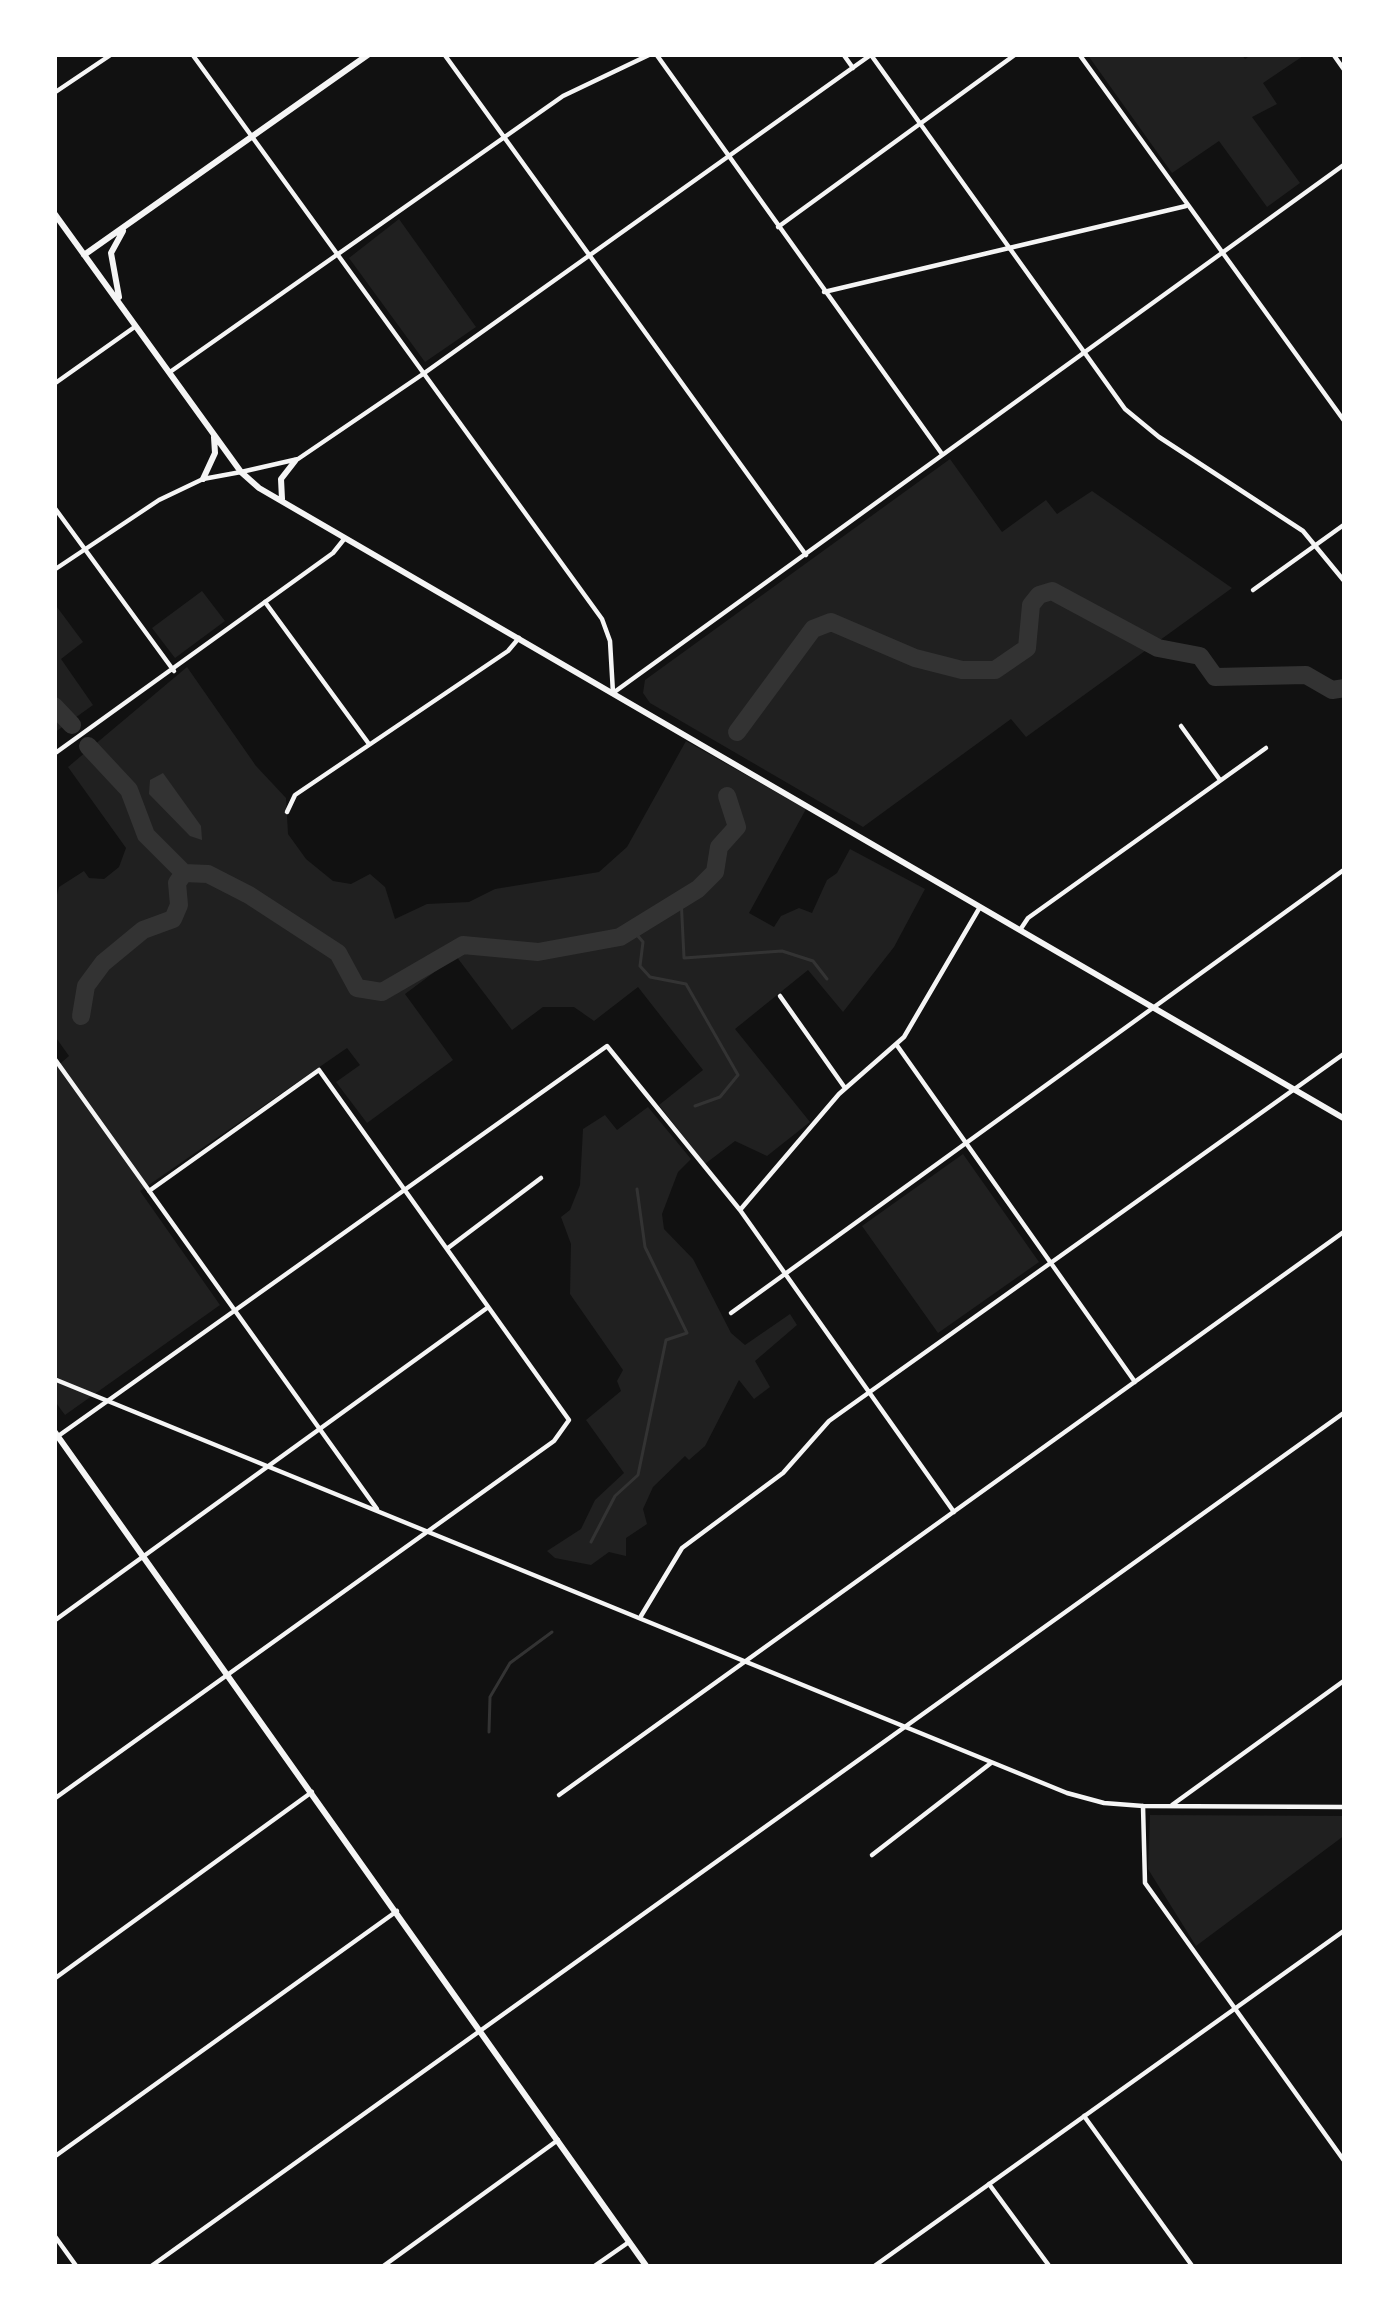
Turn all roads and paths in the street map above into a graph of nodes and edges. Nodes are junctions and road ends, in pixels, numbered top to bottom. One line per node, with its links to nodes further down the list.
1 (112, 54): 13 (street)
2 (192, 54): 15 (street)
3 (369, 54): 15 (main road)
4 (444, 54): 16 (street)
5 (654, 54): 16 (street); 17 (street)
6 (843, 54): 11 (street)
7 (1016, 54): 14 (street)
8 (1079, 54): 19 (street)
9 (1333, 54): 12 (street)
10 (871, 55): 11 (street); 14 (street)
11 (853, 68): 17 (street)
12 (1345, 71)
13 (54, 93)
14 (920, 124): 22 (street); 23 (street)
15 (251, 137): 21 (main road); 26 (street)
16 (505, 138): 26 (street); 27 (street)
17 (728, 158): 22 (street); 27 (street)
18 (1345, 164): 24 (street)
19 (1187, 205): 23 (street); 24 (street)
20 (54, 213): 25 (main road)
21 (134, 220): 25 (main road); 29 (main road)
22 (778, 227): 28 (street)
23 (1008, 249): 28 (street); 31 (street)
24 (1222, 254): 31 (street); 35 (street)
25 (84, 255): 29 (main road)
26 (338, 255): 32 (street); 33 (street)
27 (590, 256): 33 (street); 47 (street)
28 (824, 292): 37 (street)
29 (123, 307): 30 (main road)
30 (136, 326): 32 (main road); 34 (street)
31 (1084, 353): 37 (street); 45 (street)
32 (170, 372): 36 (main road)
33 (422, 374): 38 (street); 54 (street)
34 (54, 384)
35 (1345, 422)
36 (214, 433): 39 (main road); 40 (main road)
37 (943, 456): 47 (street)
38 (295, 460): 39 (street); 41 (main road)
39 (241, 472): 40 (street); 41 (main road)
40 (203, 478): 46 (street)
41 (283, 503): 44 (main road)
42 (54, 507): 46 (street)
43 (1345, 524): 45 (street)
44 (345, 538): 51 (street); 52 (main road)
45 (1317, 544): 49 (street); 50 (street)
46 (85, 549): 48 (street); 53 (street)
47 (806, 555): 54 (street)
48 (54, 570)
49 (1345, 581)
50 (1252, 590)
51 (265, 602): 53 (street); 56 (street)
52 (519, 638): 54 (main road); 56 (street)
53 (174, 671): 58 (street)
54 (613, 693): 62 (main road)
55 (1181, 726): 59 (street)
56 (369, 744): 60 (street)
57 (1265, 748): 59 (street)
58 (54, 754)
59 (1220, 780): 63 (street)
60 (287, 812)
61 (1345, 869): 65 (street)
62 (980, 907): 63 (main road); 66 (street)
63 (1020, 930): 65 (main road)
64 (780, 996): 69 (street)
65 (1154, 1007): 70 (main road); 72 (street)
66 (896, 1044): 69 (street); 72 (street)
67 (1345, 1053): 70 (street)
68 (54, 1058): 75 (street)
69 (845, 1088): 76 (street)
70 (1294, 1089): 71 (main road); 79 (street)
71 (1345, 1119)
72 (966, 1142): 79 (street); 80 (street)
73 (542, 1178): 78 (street)
74 (404, 1188): 75 (street); 76 (street); 78 (street); 82 (street)
75 (149, 1190): 82 (street)
76 (740, 1210): 80 (street)
77 (1345, 1232): 85 (street)
78 (448, 1248): 81 (street)
79 (1050, 1261): 85 (street); 86 (street)
80 (785, 1274): 83 (street); 86 (street)
81 (489, 1307): 89 (street); 94 (street)
82 (234, 1309): 87 (street); 89 (street)
83 (731, 1313)
84 (54, 1379): 87 (street)
85 (1136, 1382): 93 (street)
86 (869, 1392): 93 (street); 96 (street)
87 (108, 1400): 90 (street); 91 (street)
88 (1345, 1412): 101 (street)
89 (320, 1429): 91 (street); 92 (street)
90 (55, 1436): 95 (main road)
91 (269, 1466): 92 (street); 95 (street)
92 (377, 1509): 94 (street)
93 (954, 1512): 98 (street)
94 (429, 1530): 96 (street); 99 (street)
95 (143, 1557): 97 (street); 99 (main road)
96 (640, 1616): 98 (street)
97 (54, 1621)
98 (748, 1661): 101 (street); 104 (street)
99 (227, 1674): 103 (main road); 105 (street)
100 (1345, 1680): 106 (street)
101 (908, 1726): 102 (street); 114 (street)
102 (994, 1761): 107 (street); 109 (street)
103 (312, 1792): 110 (main road); 112 (street)
104 (559, 1795)
105 (54, 1799)
106 (1172, 1805): 107 (street); 108 (street)
107 (1143, 1806): 113 (street)
108 (1345, 1807)
109 (872, 1855)
110 (397, 1911): 114 (main road); 117 (street)
111 (1345, 1930): 113 (street)
112 (54, 1979)
113 (1234, 2008): 115 (street); 118 (street)
114 (482, 2032): 116 (main road); 123 (street)
115 (1084, 2116): 119 (street); 129 (street)
116 (558, 2140): 121 (main road); 124 (street)
117 (54, 2157)
118 (1345, 2162)
119 (989, 2184): 127 (street); 128 (street)
120 (54, 2235): 122 (street)
121 (629, 2242): 125 (street); 126 (main road)
122 (77, 2267)
123 (150, 2267)
124 (382, 2267)
125 (593, 2267)
126 (647, 2267)
127 (873, 2267)
128 (1050, 2267)
129 (1193, 2267)

